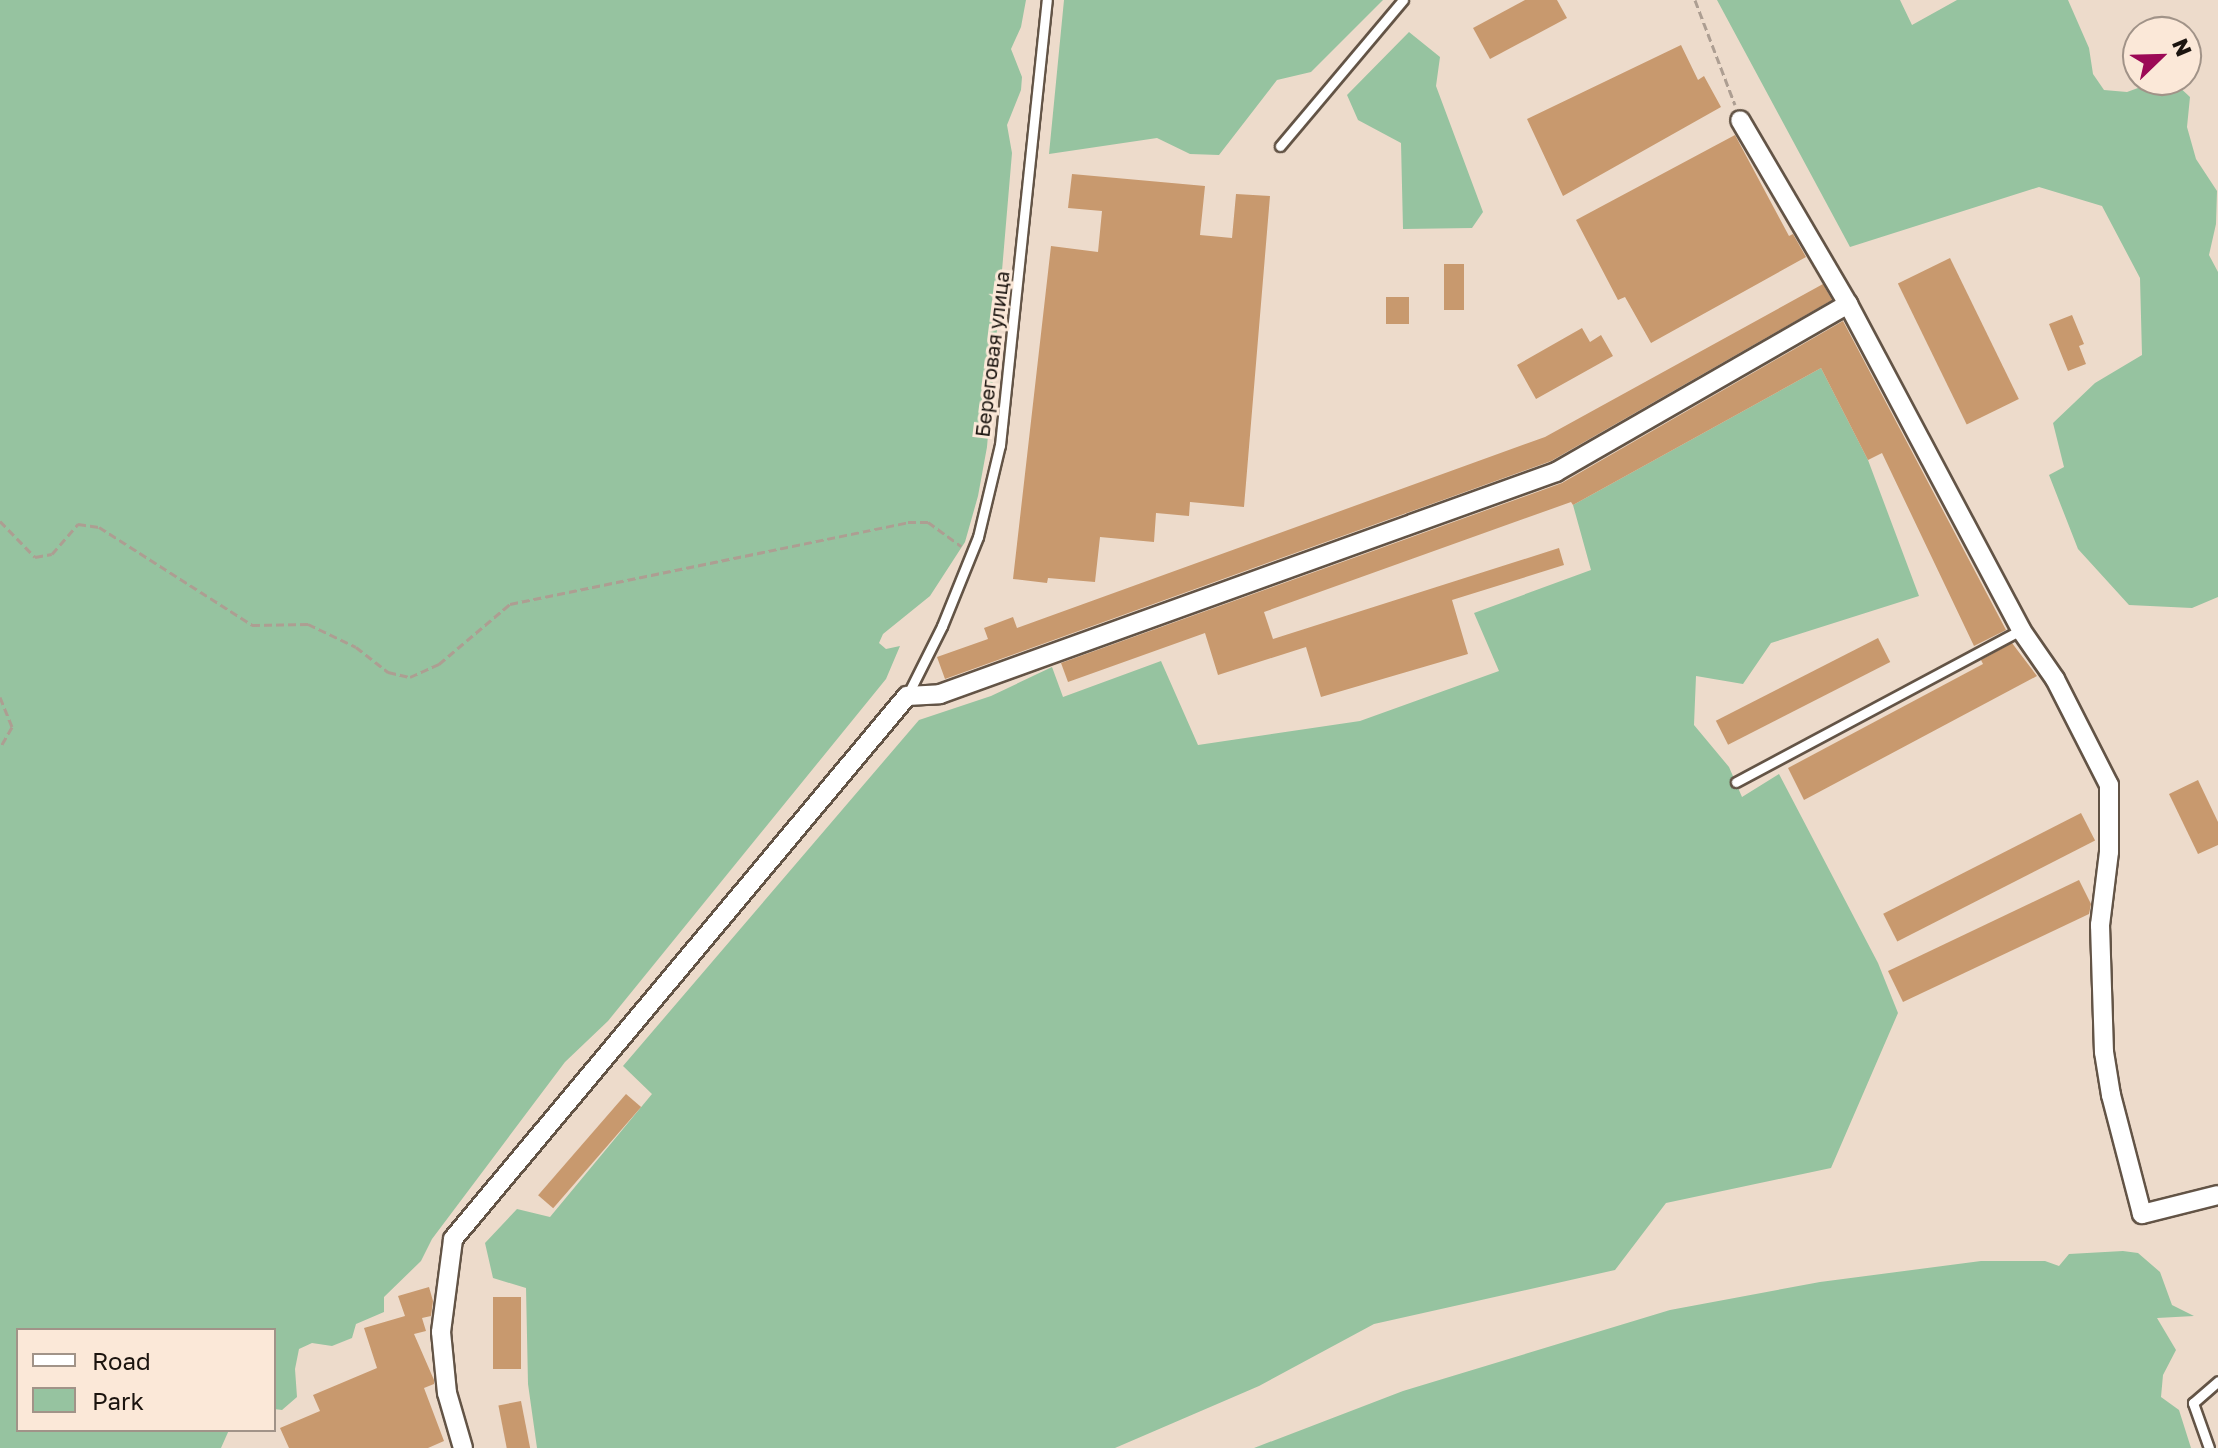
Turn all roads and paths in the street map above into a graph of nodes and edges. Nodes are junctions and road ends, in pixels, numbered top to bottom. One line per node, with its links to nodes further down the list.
1 (1047, 0): 8 (lane, Береговая улица)
2 (1403, 0): 5 (lane)
3 (1695, 0): 4 (path)
4 (1740, 120): 6 (street)
5 (1280, 146)
6 (1848, 304): 9 (street); 10 (street)
7 (0, 521): 8 (path)
8 (969, 560): 10 (lane, Береговая улица)
9 (2021, 630): 13 (lane); 14 (street)
10 (907, 696): 16 (street)
11 (0, 697): 12 (path)
12 (0, 748)
13 (1736, 782)
14 (2218, 1195)
15 (2218, 1381): 17 (lane)
16 (463, 1448)
17 (2209, 1448)

